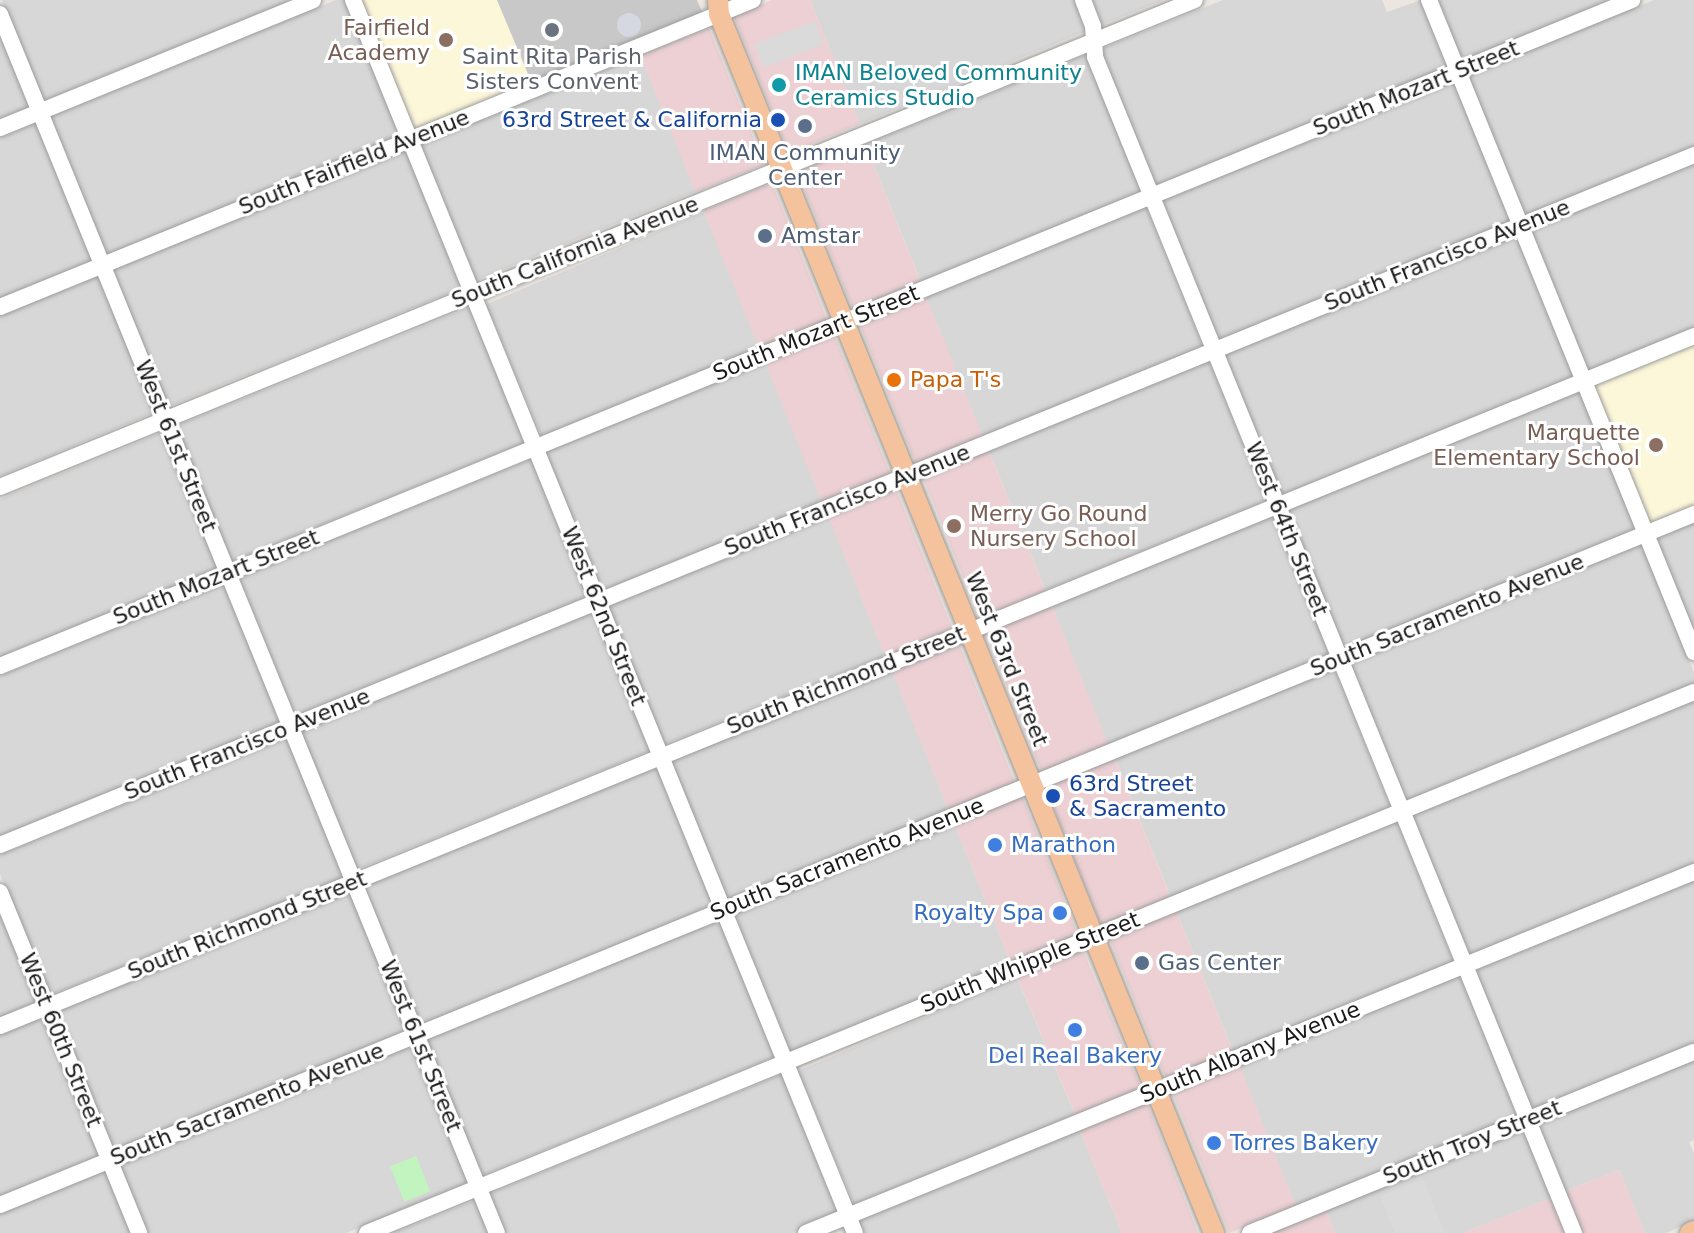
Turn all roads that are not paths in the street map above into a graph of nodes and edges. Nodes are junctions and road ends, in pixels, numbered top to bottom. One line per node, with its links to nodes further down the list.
1 (313, 0): 12 (street)
2 (353, 0): 14 (street, West 62nd Street)
3 (753, 0): 8 (street, South Fairfield Avenue)
4 (1083, 0): 10 (street, West 64th Street)
5 (1195, 0): 10 (street, South California Avenue)
6 (1429, 0): 11 (street)
7 (1632, 0): 11 (street, South Mozart Street)
8 (714, 5): 14 (street, South Fairfield Avenue); 16 (main road, West 63rd Street)
9 (0, 14): 12 (street, West 61st Street)
10 (1094, 41): 16 (street, South California Avenue); 17 (street, West 64th Street)
11 (1458, 71): 17 (street, South Mozart Street); 18 (street)
12 (40, 112): 13 (street); 19 (street, West 61st Street)
13 (0, 128)
14 (411, 139): 19 (street, South Fairfield Avenue); 20 (street, West 62nd Street)
15 (1694, 155): 18 (street, South Francisco Avenue)
16 (781, 168): 20 (street, South California Avenue); 22 (main road, West 63rd Street)
17 (1151, 196): 22 (street, South Mozart Street); 24 (street, West 64th Street)
18 (1521, 225): 24 (street, South Francisco Avenue); 25 (street)
19 (102, 265): 21 (street, South Fairfield Avenue); 26 (street, West 61st Street)
20 (473, 294): 26 (street, South California Avenue); 27 (street, West 62nd Street)
21 (0, 307)
22 (844, 321): 27 (street, South Mozart Street); 28 (main road, West 63rd Street)
23 (1694, 336): 25 (street, South Richmond Street)
24 (1214, 350): 28 (street, South Francisco Avenue); 30 (street, West 64th Street)
25 (1584, 381): 30 (street, South Richmond Street); 32 (street)
26 (165, 419): 29 (street, South California Avenue); 33 (street, West 61st Street)
27 (535, 447): 33 (street, South Mozart Street); 34 (street, West 62nd Street)
28 (906, 476): 34 (street, South Francisco Avenue); 35 (main road, West 63rd Street)
29 (0, 487)
30 (1278, 506): 35 (street, South Richmond Street); 37 (street, West 64th Street)
31 (1694, 514): 32 (street, South Sacramento Avenue)
32 (1646, 533): 36 (street); 37 (street, South Sacramento Avenue)
33 (228, 573): 38 (street, South Mozart Street); 40 (street, West 61st Street)
34 (598, 601): 40 (street, South Francisco Avenue); 41 (street, West 62nd Street)
35 (969, 629): 41 (street, South Richmond Street); 42 (main road, West 63rd Street)
36 (1694, 652)
37 (1340, 658): 42 (street, South Sacramento Avenue); 43 (street, West 64th Street)
38 (0, 666)
39 (1694, 692): 43 (street, South Whipple Street)
40 (290, 726): 44 (street, South Francisco Avenue); 46 (street, West 61st Street)
41 (661, 756): 46 (street, South Richmond Street); 48 (street, West 62nd Street)
42 (1032, 784): 48 (street, South Sacramento Avenue); 49 (main road, West 63rd Street)
43 (1402, 811): 49 (street, South Whipple Street); 50 (street, West 64th Street)
44 (0, 845)
45 (1694, 872): 50 (street, South Albany Avenue)
46 (354, 882): 51 (street, South Richmond Street); 53 (street, West 61st Street)
47 (0, 892): 51 (street, West 60th Street)
48 (723, 910): 53 (street, South Sacramento Avenue); 55 (street, West 62nd Street)
49 (1094, 936): 55 (street, South Whipple Street); 56 (main road, West 63rd Street)
50 (1465, 965): 56 (street, South Albany Avenue); 57 (street, West 64th Street)
51 (47, 1007): 52 (street, South Richmond Street); 58 (street, West 60th Street)
52 (0, 1026)
53 (416, 1035): 58 (street, South Sacramento Avenue); 59 (street, West 61st Street)
54 (1694, 1052): 57 (street, South Troy Street)
55 (785, 1062): 59 (street, South Whipple Street); 61 (street, West 62nd Street)
56 (1156, 1090): 61 (street, South Albany Avenue); 67 (main road, West 63rd Street)
57 (1528, 1120): 68 (street, South Troy Street); 69 (street, West 64th Street)
58 (110, 1160): 60 (street, South Sacramento Avenue); 62 (street, West 60th Street)
59 (478, 1187): 63 (street, South Whipple Street); 64 (street, West 61st Street)
60 (0, 1205)
61 (848, 1216): 65 (street, South Albany Avenue); 66 (street, West 62nd Street)
62 (139, 1233)
63 (367, 1233)
64 (497, 1233)
65 (806, 1233)
66 (855, 1233)
67 (1214, 1233)
68 (1250, 1233)
69 (1574, 1233)

